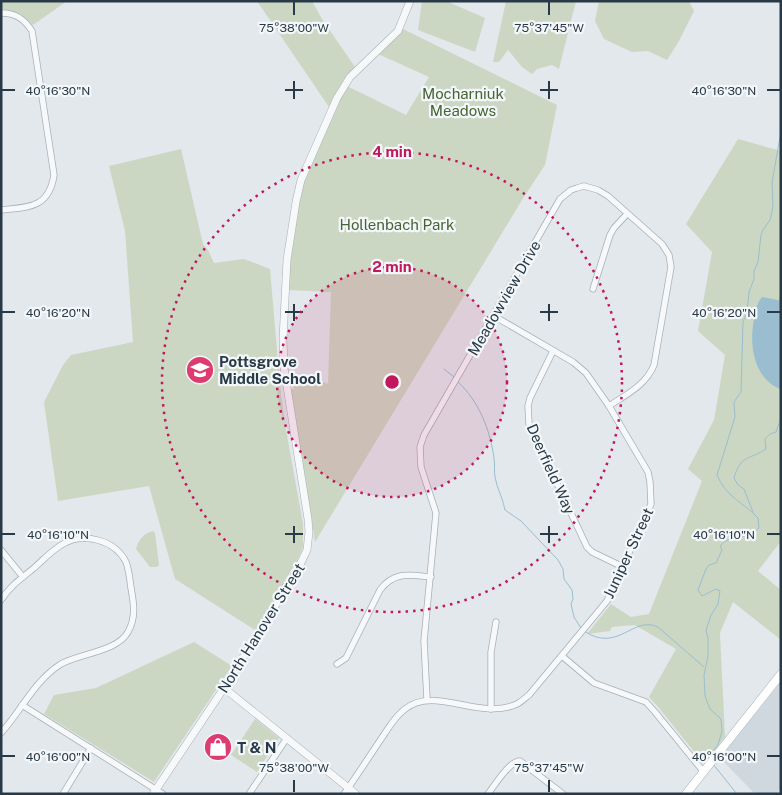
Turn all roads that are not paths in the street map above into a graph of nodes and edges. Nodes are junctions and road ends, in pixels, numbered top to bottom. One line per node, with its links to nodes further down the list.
1 (410, 1): 18 (street, North Hanover Street)
2 (1, 13): 3 (street)
3 (1, 210)
4 (627, 214): 5 (street); 6 (street, Meadowview Drive); 8 (street, Meadowview Drive)
5 (593, 289)
6 (494, 316): 7 (street, Juniper Street); 12 (street, Meadowview Drive)
7 (553, 351): 8 (street, Juniper Street); 10 (street, Deerfield Way)
8 (610, 406): 10 (street, Juniper Street)
9 (1, 550): 11 (street)
10 (623, 567): 15 (street, Juniper Street)
11 (23, 577): 13 (street); 20 (street)
12 (431, 577): 16 (street); 19 (street, Meadowview Drive)
13 (1, 600)
14 (496, 622): 21 (street)
15 (562, 656): 21 (street, Juniper Street); 25 (street)
16 (337, 664)
17 (781, 674): 25 (main road)
18 (224, 688): 23 (street); 27 (street, North Hanover Street)
19 (427, 700): 21 (street, Juniper Street); 26 (street)
20 (22, 705): 22 (street); 24 (street)
21 (490, 709)
22 (1, 732)
23 (287, 738): 26 (street); 30 (street)
24 (91, 748): 27 (street); 28 (street)
25 (703, 771): 34 (main road)
26 (346, 791): 31 (street)
27 (155, 792): 29 (street)
28 (63, 794)
29 (163, 794)
30 (249, 794)
31 (356, 794)
32 (488, 794): 33 (street)
33 (563, 794)
34 (686, 794)

